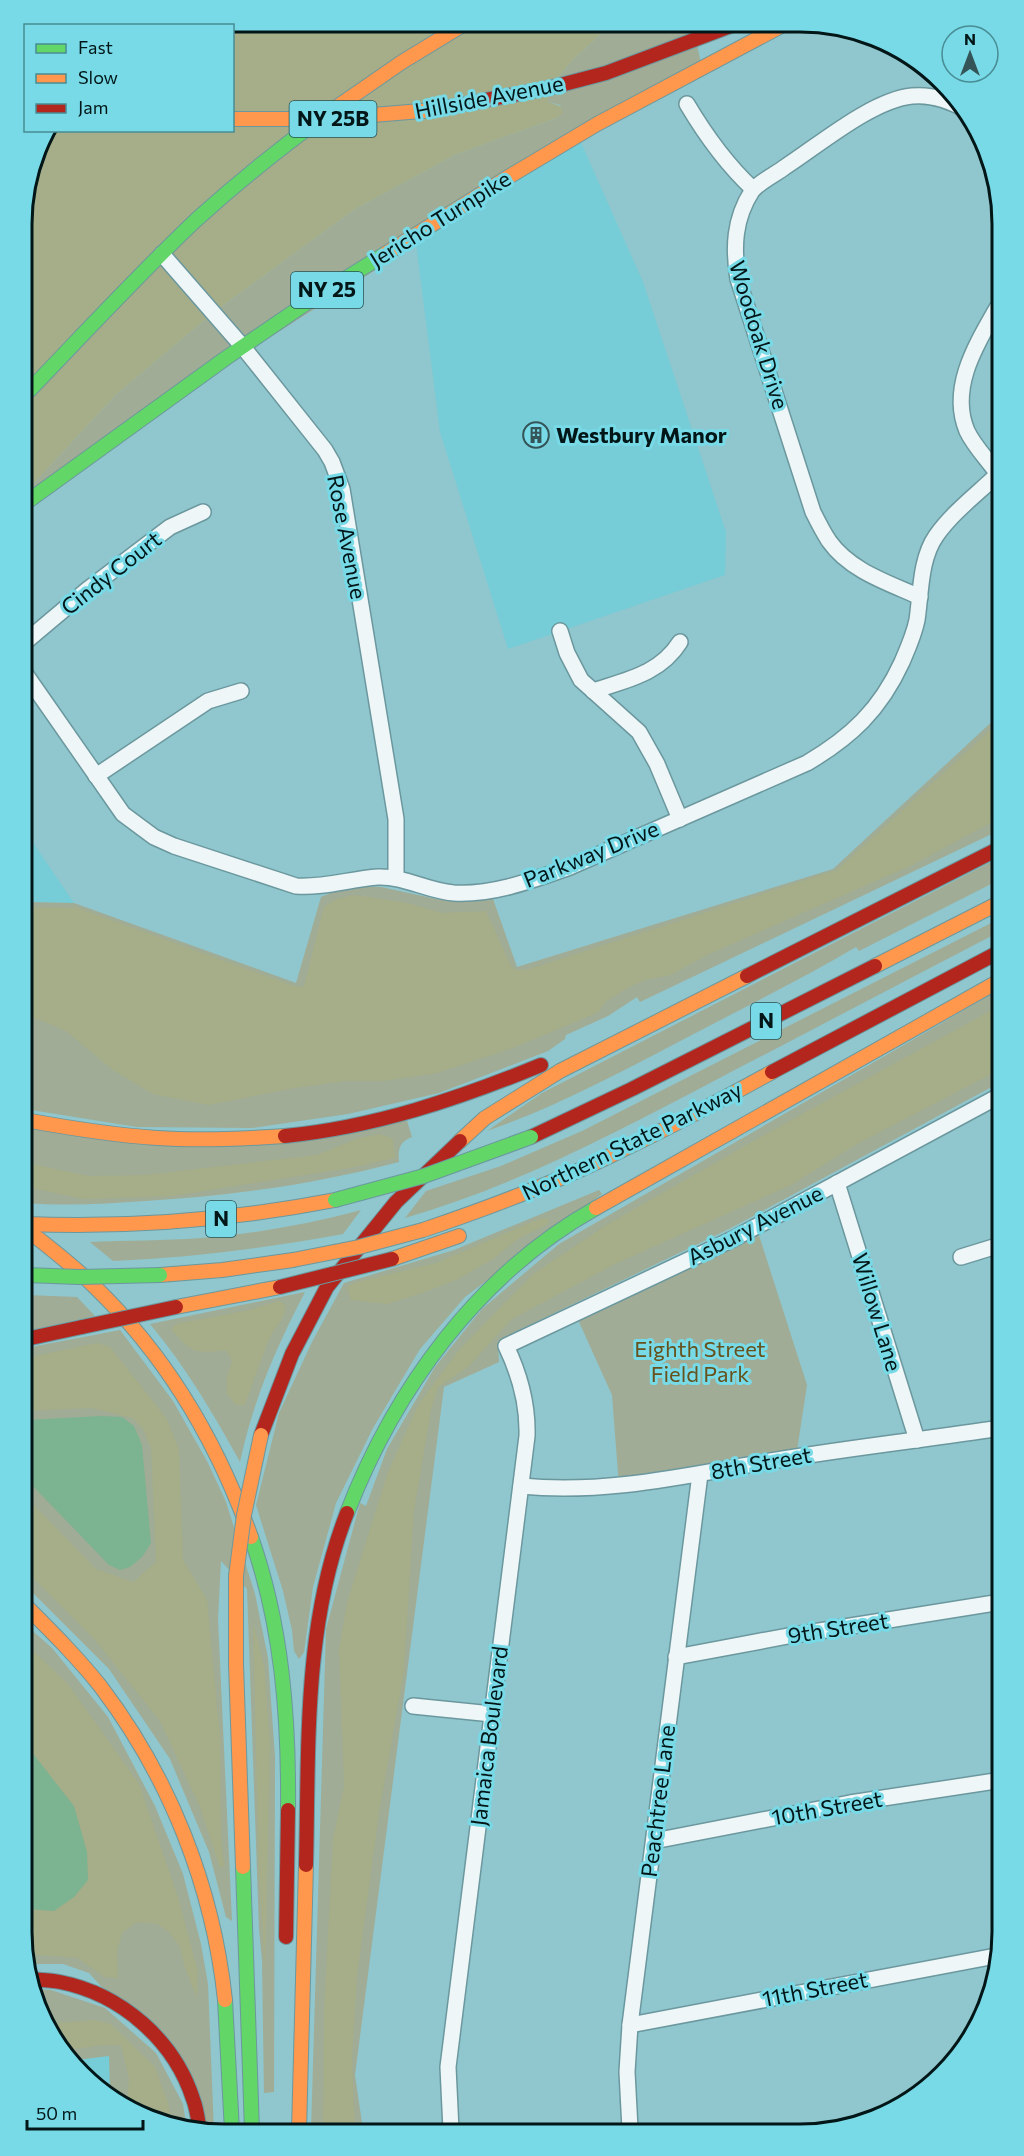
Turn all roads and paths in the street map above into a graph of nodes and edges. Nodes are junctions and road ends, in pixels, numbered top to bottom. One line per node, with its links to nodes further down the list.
1 (450, 32): 8 (main road)
2 (715, 32): 6 (main road, Hillside Avenue / NY 25B, bridge)
3 (770, 32): 10 (main road, Jericho Turnpike / NY 25)
4 (947, 100): 7 (street)
5 (687, 104): 7 (street)
6 (234, 119)
7 (753, 189): 16 (street, Woodoak Drive)
8 (162, 254): 10 (street, Rose Avenue); 11 (main road)
9 (992, 315): 12 (street)
10 (243, 347): 14 (main road, Jericho Turnpike / NY 25); 26 (street, Rose Avenue)
11 (32, 388)
12 (992, 467)
13 (992, 479): 16 (street, Parkway Drive)
14 (32, 498)
15 (203, 512): 18 (street, Cindy Court)
16 (920, 597): 24 (street, Parkway Drive)
17 (560, 631): 22 (street)
18 (32, 637)
19 (681, 642): 22 (street)
20 (32, 684): 23 (street, Parkway Drive)
21 (241, 692): 23 (street)
22 (593, 692): 24 (street)
23 (96, 776): 26 (street, Parkway Drive)
24 (681, 819): 26 (street, Parkway Drive)
25 (992, 853): 28 (main road)
26 (396, 878)
27 (992, 907): 35 (main road, Northern State Parkway / N, bridge)
28 (807, 946): 32 (main road); 59 (main road, bridge)
29 (992, 955): 34 (main road, Northern State Parkway / N)
30 (992, 985): 60 (main road)
31 (992, 1100): 33 (street, Asbury Avenue)
32 (32, 1121)
33 (837, 1184): 41 (street, Asbury Avenue); 43 (street, Willow Lane)
34 (548, 1186): 39 (main road, Northern State Parkway / N, bridge); 40 (main road, bridge)
35 (32, 1224)
36 (32, 1234): 53 (main road)
37 (992, 1248): 38 (street)
38 (962, 1257)
39 (32, 1275)
40 (32, 1338)
41 (506, 1346): 45 (street, Jamaica Boulevard)
42 (992, 1429): 43 (street, 8th Street)
43 (916, 1440): 44 (street, 8th Street)
44 (700, 1474): 45 (street, 8th Street); 48 (street, Peachtree Lane)
45 (521, 1486): 50 (street, Jamaica Boulevard)
46 (992, 1603): 48 (street, 9th Street)
47 (32, 1612): 58 (main road)
48 (676, 1658): 52 (street, Peachtree Lane)
49 (413, 1706): 50 (street)
50 (492, 1714): 61 (street, Jamaica Boulevard)
51 (992, 1782): 52 (street, 10th Street)
52 (654, 1841): 56 (street, Peachtree Lane)
53 (286, 1951)
54 (991, 1956): 56 (street, 11th Street)
55 (38, 1980): 57 (main road)
56 (630, 2025): 62 (street, Peachtree Lane)
57 (198, 2122)
58 (232, 2124)
59 (252, 2124)
60 (299, 2124)
61 (451, 2124)
62 (630, 2124)

